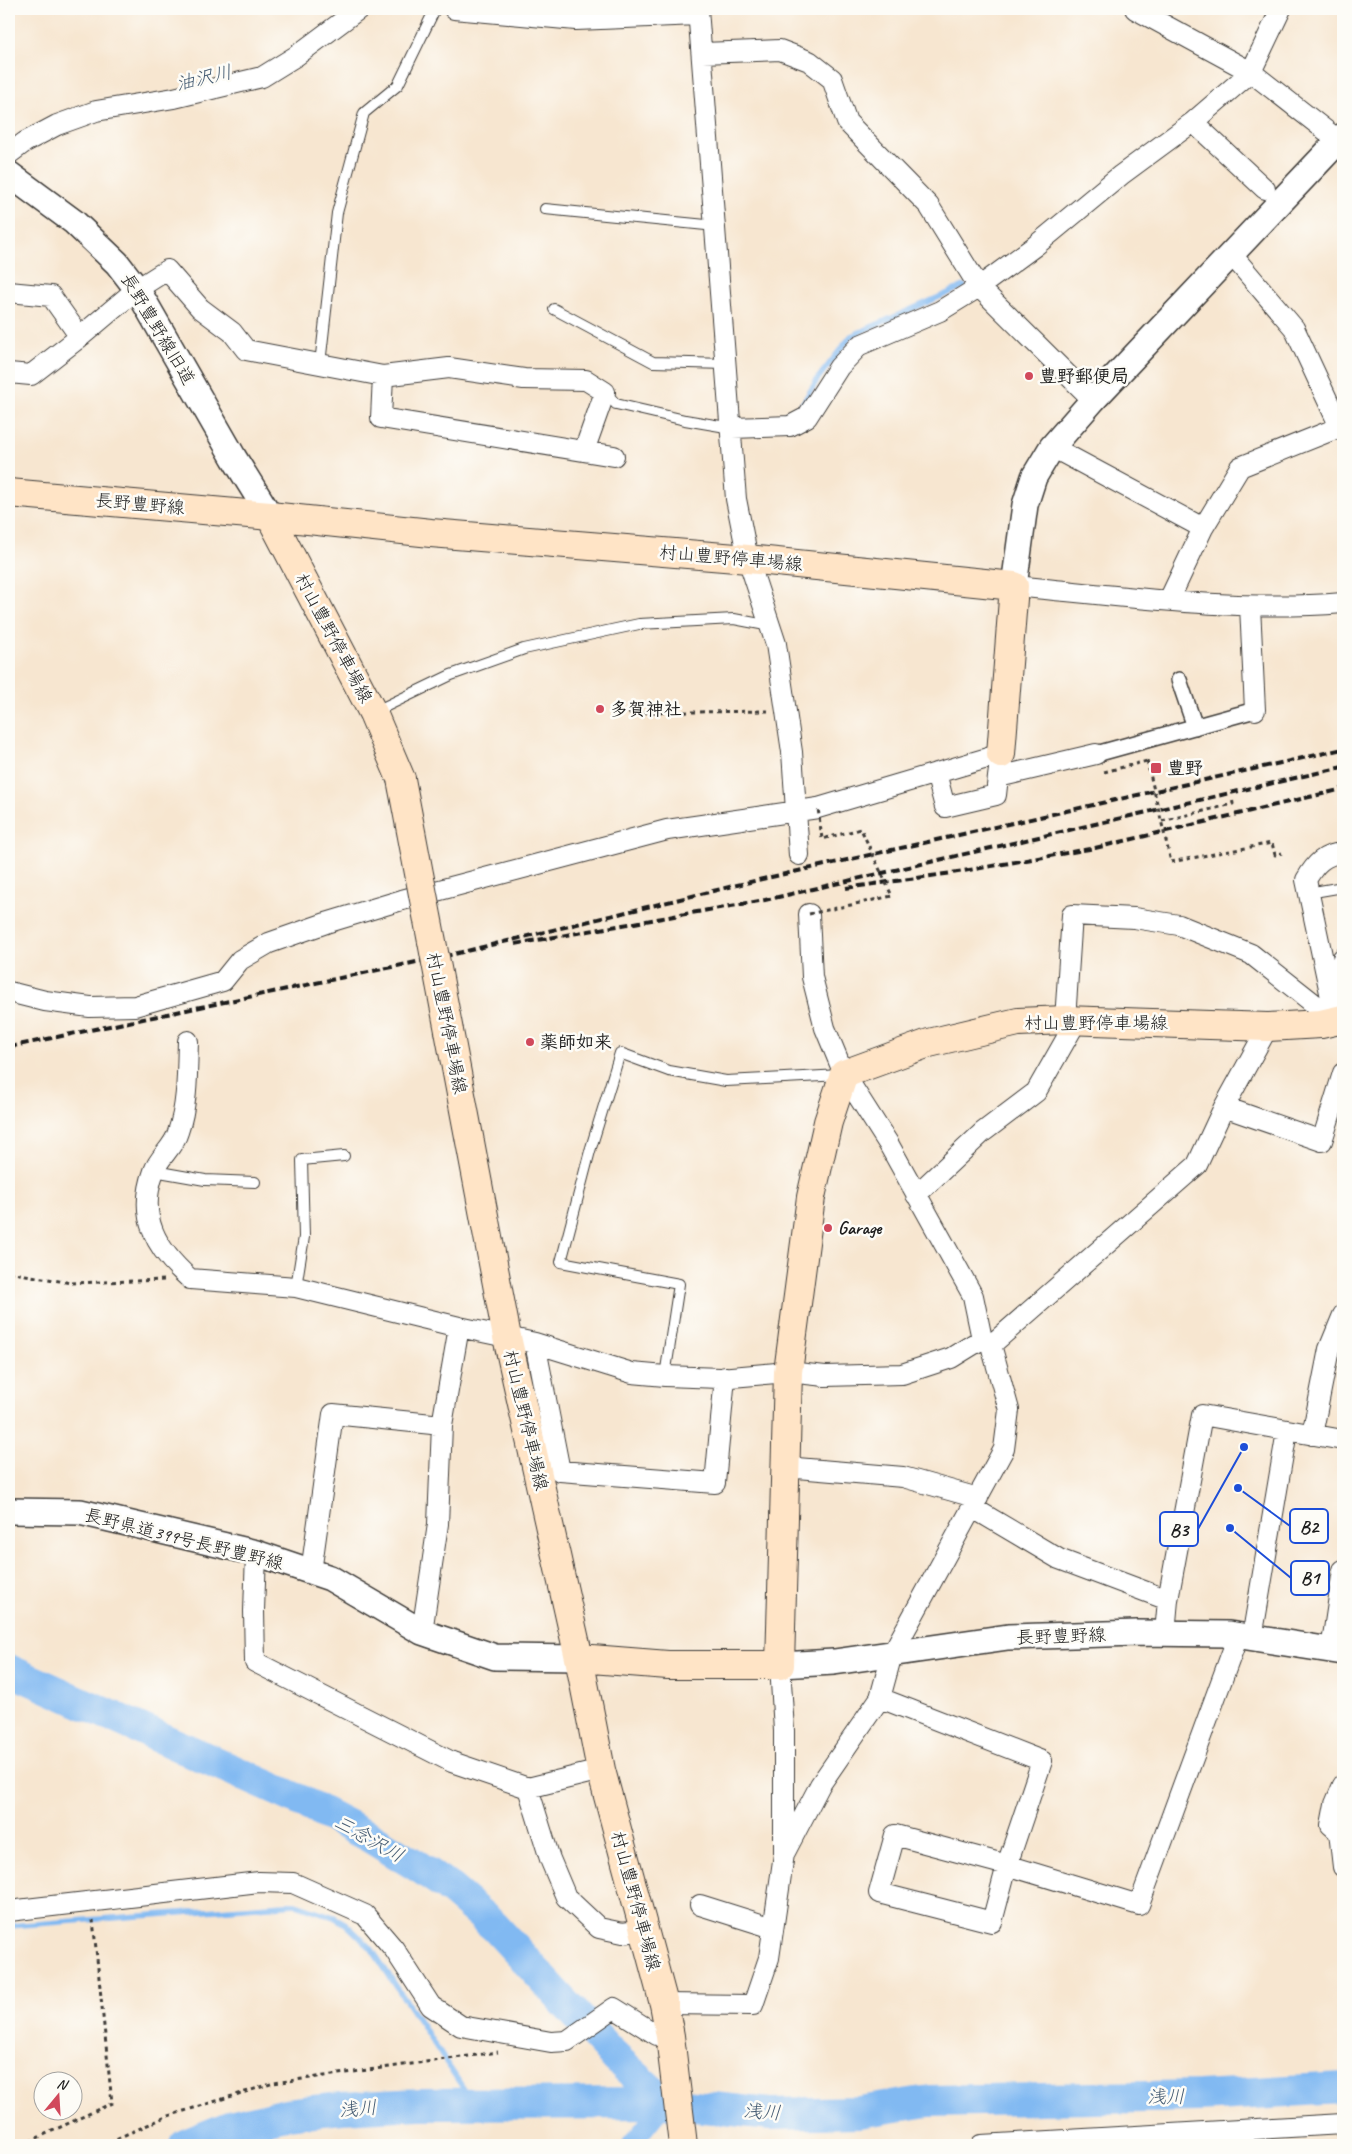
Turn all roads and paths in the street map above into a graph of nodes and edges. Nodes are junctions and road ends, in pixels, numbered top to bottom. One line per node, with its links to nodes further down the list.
1 (359, 9): 12 (street)
2 (435, 9): 23 (lane)
3 (454, 9): 6 (street)
4 (1135, 9): 7 (street)
5 (1281, 9): 9 (street)
6 (698, 12): 8 (street)
7 (1154, 13): 9 (street)
8 (702, 53): 16 (street); 18 (street)
9 (1250, 72): 10 (street); 11 (street)
10 (1193, 122): 14 (street); 18 (street)
11 (1342, 140): 17 (street)
12 (9, 154)
13 (9, 174): 19 (street, 長野豊野線旧道)
14 (1265, 189)
15 (545, 209): 16 (lane)
16 (716, 226): 24 (street)
17 (1232, 254): 28 (street); 35 (street)
18 (979, 287): 28 (street); 29 (street)
19 (137, 289): 22 (street); 23 (street); 34 (street, 長野豊野線旧道)
20 (9, 292): 22 (street)
21 (554, 309): 24 (lane)
22 (80, 337): 25 (street)
23 (320, 364): 26 (street)
24 (726, 364): 29 (street)
25 (9, 373)
26 (383, 376): 27 (street); 31 (street)
27 (605, 392): 29 (lane); 31 (street)
28 (1093, 400): 30 (street)
29 (732, 428): 36 (street)
30 (1052, 447): 35 (street); 37 (street)
31 (584, 451): 32 (street)
32 (614, 456)
33 (9, 493): 34 (main road, 長野豊野線)
34 (270, 516): 36 (main road, 村山豊野停車場線); 45 (main road, 村山豊野停車場線)
35 (1203, 528): 38 (street)
36 (748, 559): 37 (main road, 村山豊野停車場線); 41 (street)
37 (1014, 586): 38 (street); 49 (main road)
38 (1169, 600): 40 (street)
39 (1343, 603): 40 (street)
40 (1250, 606): 43 (street)
41 (771, 626): 44 (street); 45 (lane)
42 (1179, 680): 47 (street)
43 (1255, 710): 47 (street)
44 (786, 711): 46 (path); 53 (street)
45 (373, 713): 80 (main road, 村山豊野停車場線, bridge)
46 (620, 713)
47 (1195, 727): 48 (street)
48 (1099, 763): 49 (street); 54 (path, bridge)
49 (1000, 766): 50 (street); 50 (street)
50 (936, 774): 52 (street)
51 (1232, 797): 54 (path)
52 (818, 808): 53 (street); 60 (path, bridge)
53 (798, 812): 57 (street); 63 (street)
54 (1162, 821): 55 (path, bridge)
55 (1282, 853)
56 (1343, 853): 59 (street)
57 (799, 855)
58 (1343, 887): 59 (lane)
59 (1308, 893): 65 (street)
60 (809, 914): 69 (street)
61 (1343, 958): 62 (street)
62 (1343, 989)
63 (9, 992)
64 (1071, 1020): 65 (street); 66 (main road, 村山豊野停車場線); 69 (main road, 村山豊野停車場線); 74 (street)
65 (1339, 1020): 66 (main road, 村山豊野停車場線)
66 (1268, 1027): 70 (street)
67 (188, 1041): 72 (street)
68 (1343, 1073): 70 (street)
69 (844, 1074): 74 (street); 83 (main road); 84 (lane)
70 (1224, 1107): 81 (street)
71 (344, 1156): 77 (lane)
72 (154, 1171): 73 (lane); 76 (street)
73 (255, 1182)
74 (916, 1195): 81 (street)
75 (9, 1274): 76 (path)
76 (190, 1279): 77 (street)
77 (296, 1287): 79 (street)
78 (1343, 1315): 88 (street)
79 (459, 1327): 80 (street); 86 (street)
80 (507, 1337): 82 (street); 102 (main road, 村山豊野停車場線)
81 (987, 1342): 83 (street); 91 (street)
82 (535, 1343): 84 (street); 85 (street)
83 (788, 1372): 85 (street); 90 (main road)
84 (666, 1376): 85 (street)
85 (724, 1377)
86 (442, 1425): 95 (street); 97 (street)
87 (1287, 1431): 88 (street); 96 (street); 99 (street)
88 (1312, 1435): 89 (street)
89 (1343, 1440)
90 (785, 1467): 91 (street); 103 (main road)
91 (976, 1503): 96 (street); 101 (street)
92 (9, 1511): 93 (street, 長野県道399号長野豊野線)
93 (256, 1553): 95 (street, 長野県道399号長野豊野線); 107 (street)
94 (1343, 1570): 100 (street)
95 (311, 1572): 97 (street, 長野県道399号長野豊野線)
96 (1168, 1600): 98 (street)
97 (422, 1632): 102 (street, 長野県道399号長野豊野線)
98 (1165, 1633): 99 (street, 長野豊野線); 101 (street, 長野豊野線)
99 (1245, 1637): 100 (street, 長野豊野線); 109 (street)
100 (1337, 1651)
101 (892, 1654): 103 (street, 長野豊野線); 104 (street)
102 (579, 1658): 103 (main road); 105 (main road, 村山豊野停車場線)
103 (780, 1665): 108 (street)
104 (880, 1698): 108 (street); 109 (street)
105 (601, 1770): 107 (street); 115 (main road, 村山豊野停車場線)
106 (1343, 1784): 110 (street)
107 (528, 1788): 115 (street)
108 (784, 1854): 114 (street)
109 (1007, 1866): 109 (street)
110 (1343, 1867)
111 (91, 1902): 113 (street); 116 (street); 119 (path)
112 (700, 1905): 114 (street)
113 (9, 1911)
114 (773, 1928): 116 (street)
115 (644, 1930): 116 (main road, 村山豊野停車場線)
116 (667, 2023): 121 (main road, 村山豊野停車場線)
117 (500, 2052): 120 (path)
118 (1343, 2124): 122 (street)
119 (22, 2145)
120 (102, 2145)
121 (683, 2145)
122 (981, 2145)

